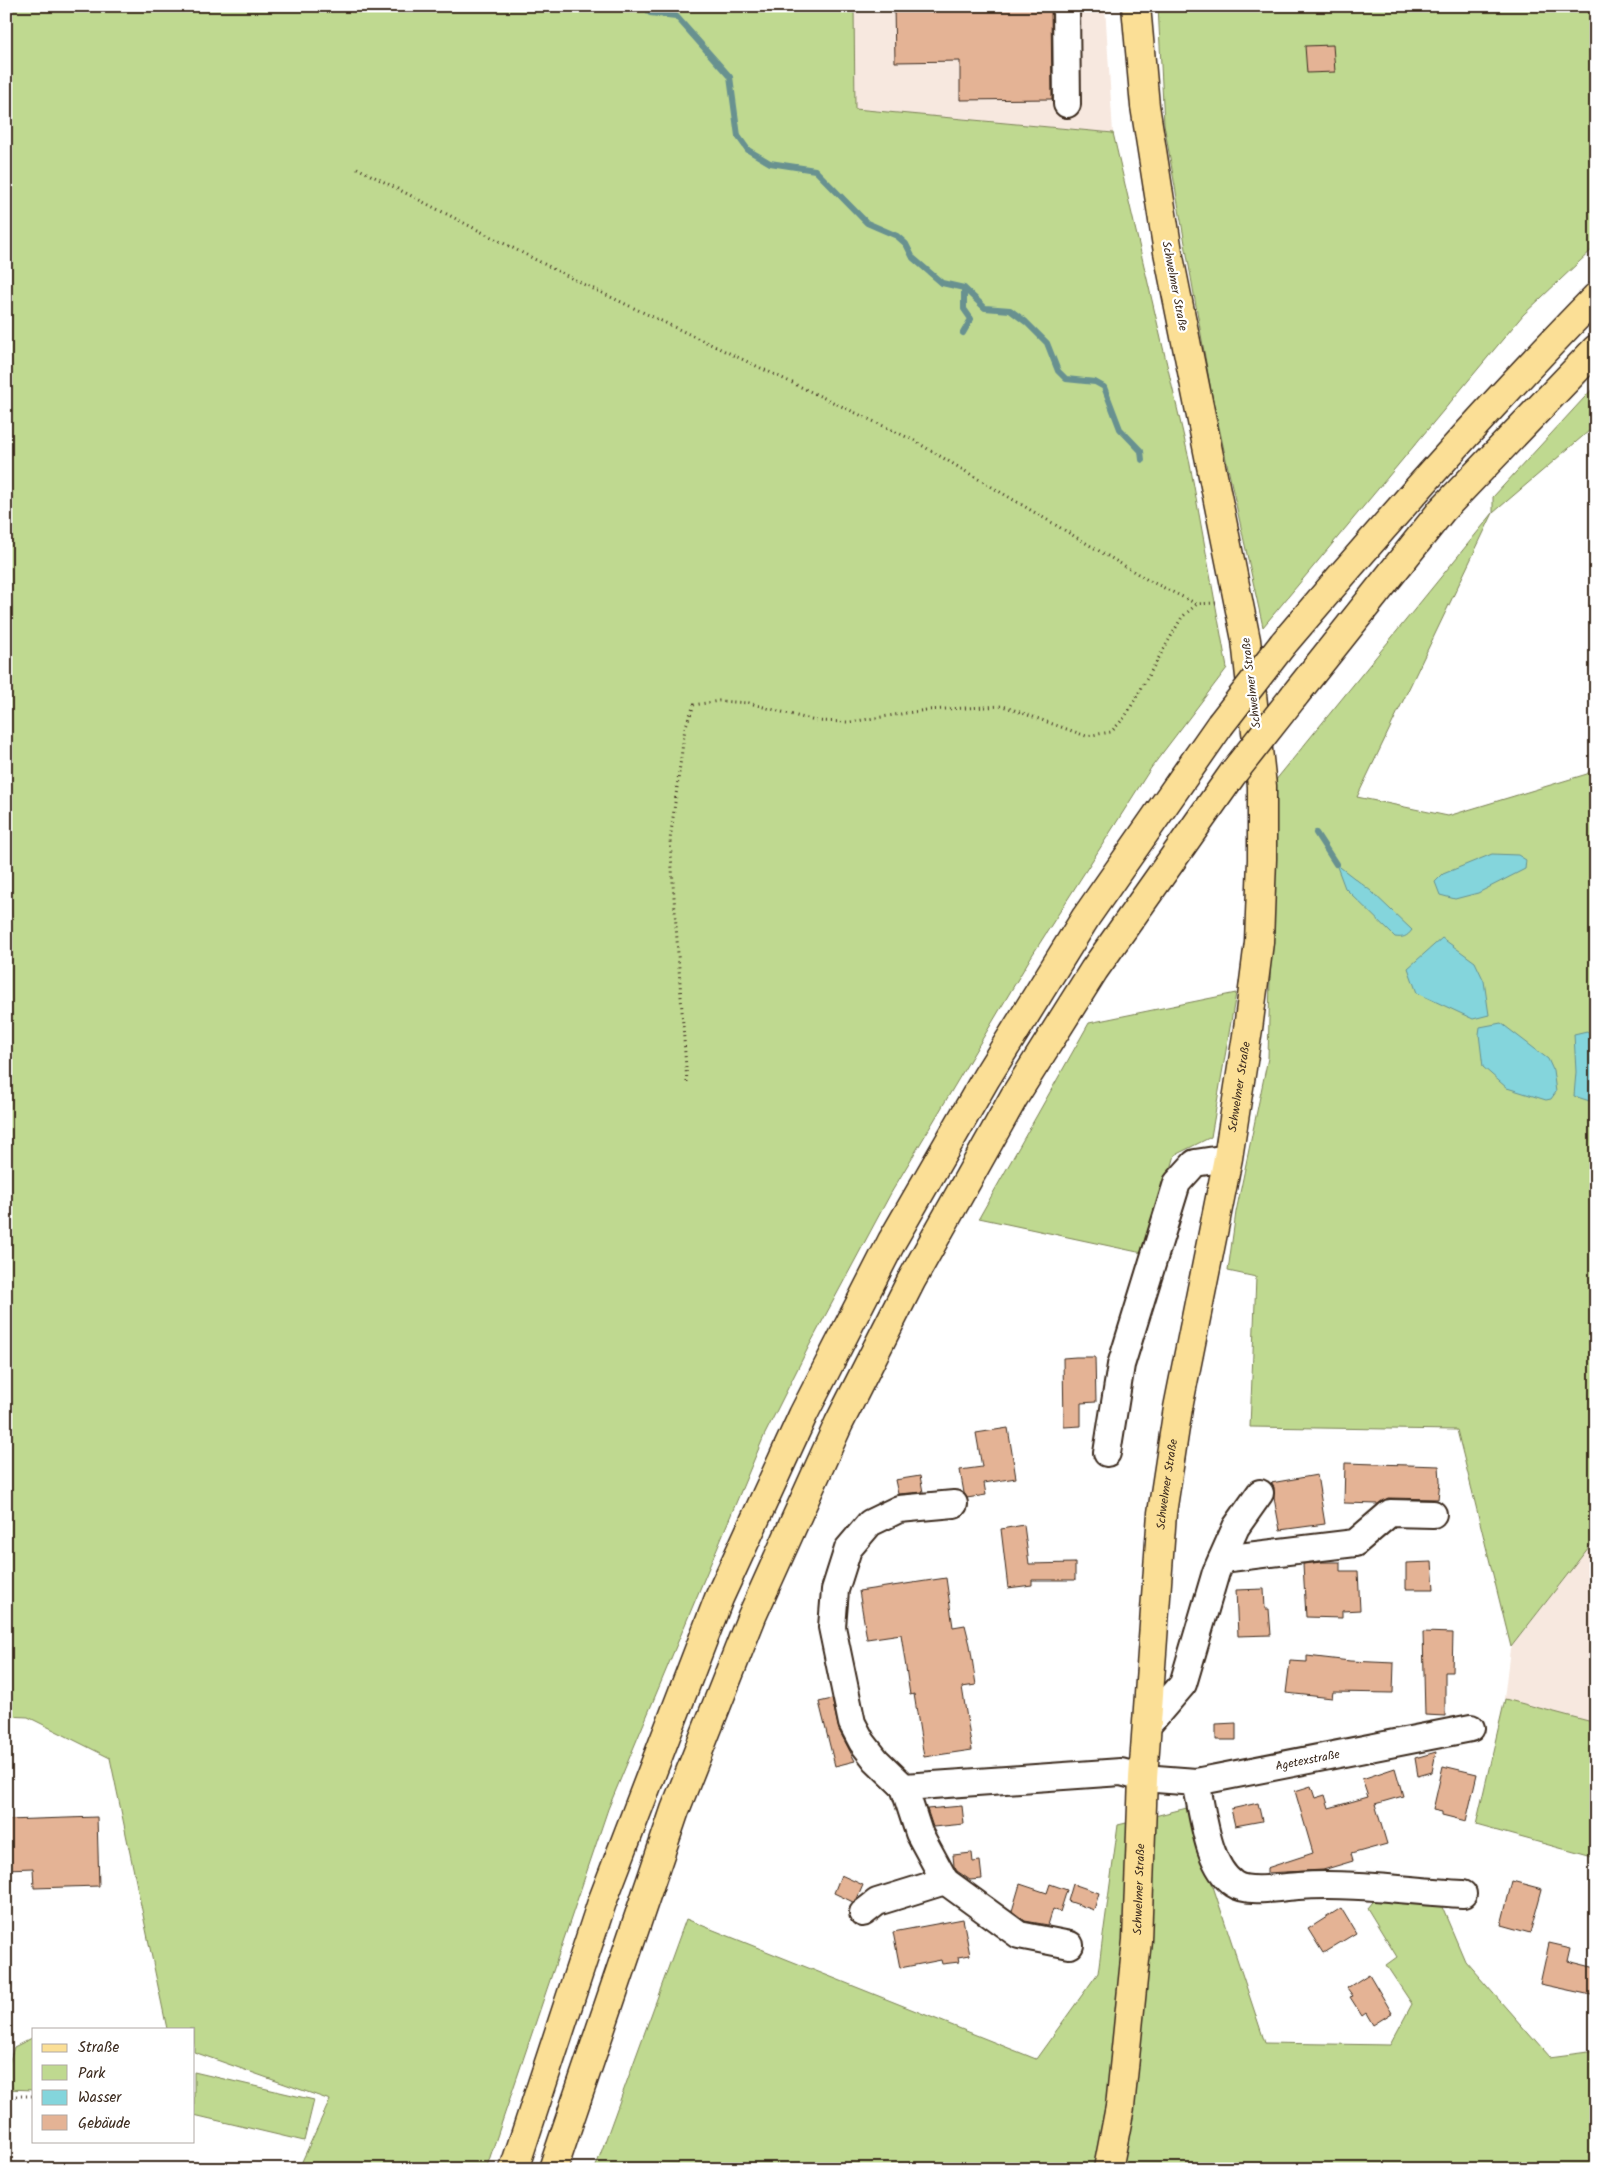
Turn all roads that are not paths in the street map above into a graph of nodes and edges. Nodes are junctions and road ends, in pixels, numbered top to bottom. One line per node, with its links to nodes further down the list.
1 (1066, 6): 3 (street)
2 (1136, 6): 6 (main road, Schwelmer Straße)
3 (1067, 104)
4 (1596, 296): 21 (main road, bridge)
5 (1596, 348): 22 (main road, bridge)
6 (1228, 1158): 7 (street); 12 (main road, Schwelmer Straße)
7 (1107, 1453)
8 (1260, 1493): 11 (street)
9 (954, 1504): 16 (street)
10 (1433, 1514): 11 (street)
11 (1222, 1559): 12 (street)
12 (1147, 1726): 14 (main road, Schwelmer Straße)
13 (1471, 1728): 15 (street, Agetexstraße)
14 (1143, 1778): 15 (street, Agetexstraße); 16 (street, Agetexstraße); 23 (main road, Schwelmer Straße)
15 (1196, 1782): 18 (street)
16 (904, 1787): 17 (street)
17 (945, 1881): 19 (street); 20 (street)
18 (1463, 1894)
19 (863, 1913)
20 (1070, 1946)
21 (514, 2169)
22 (553, 2169)
23 (1108, 2169)

